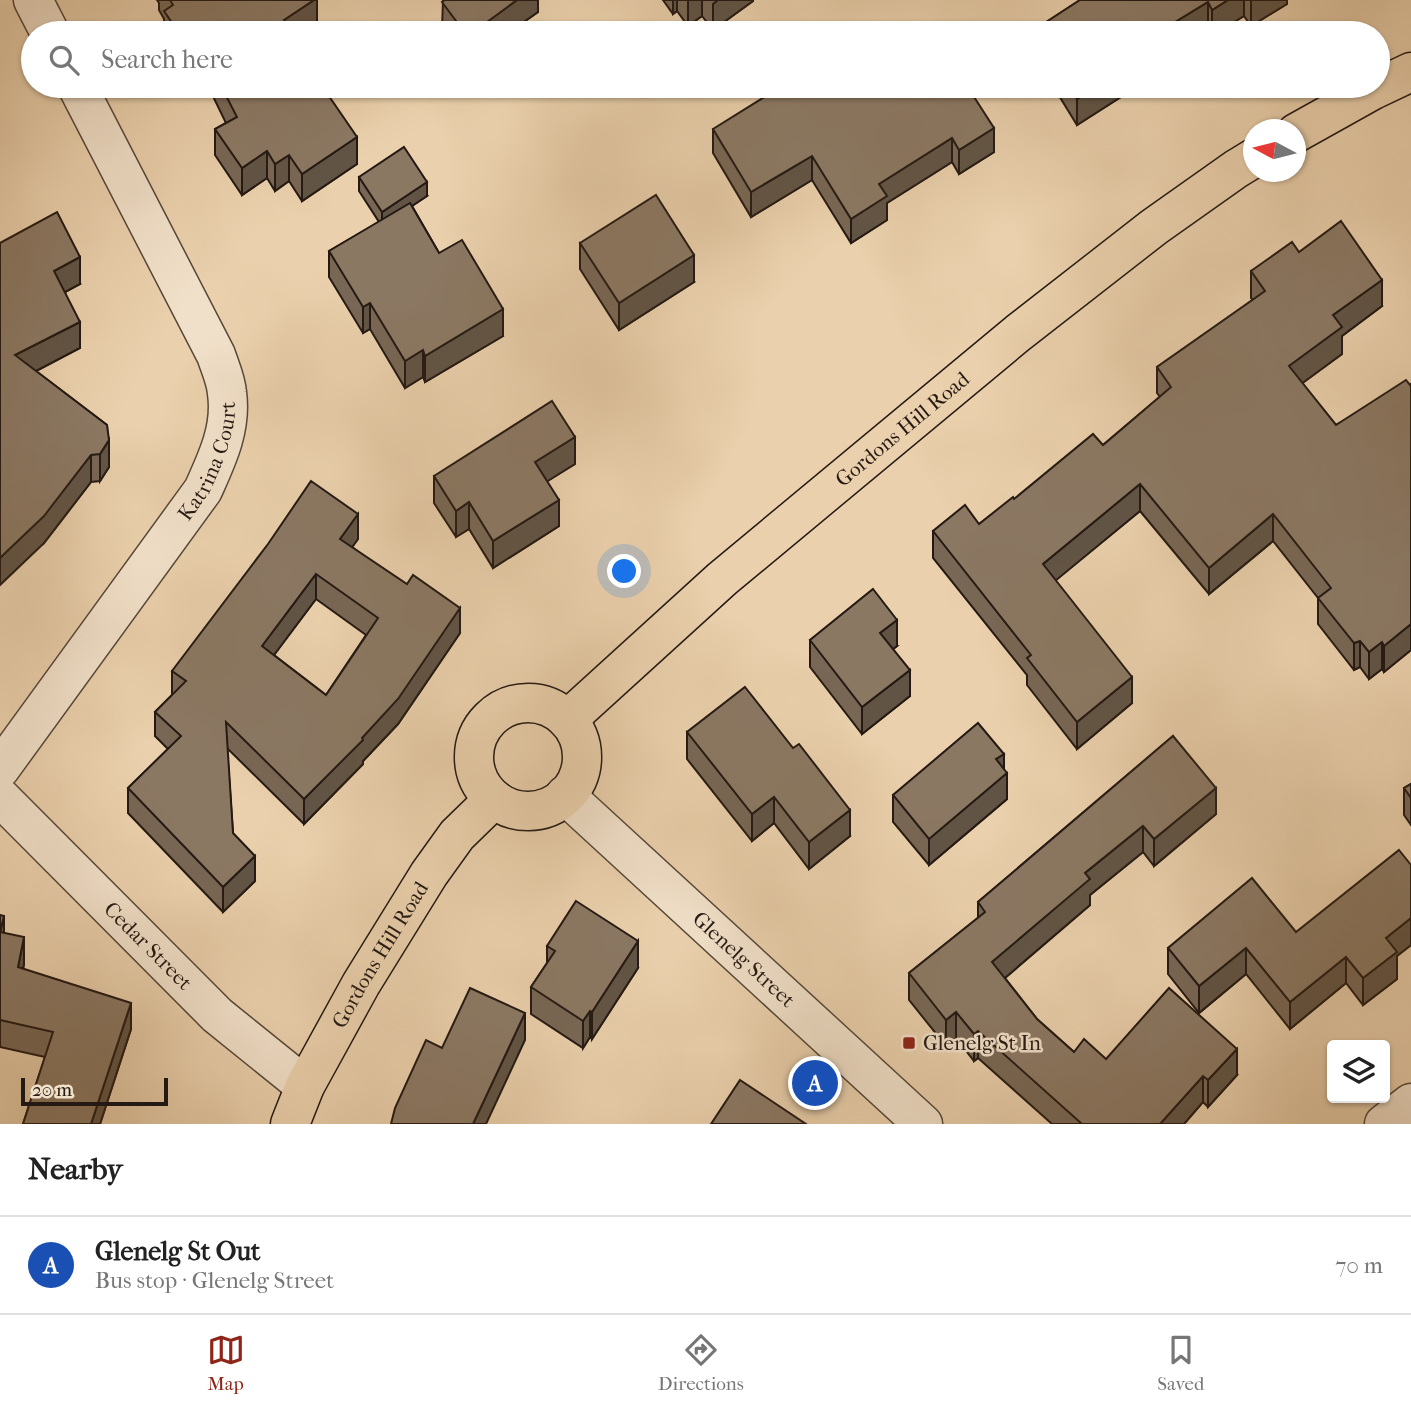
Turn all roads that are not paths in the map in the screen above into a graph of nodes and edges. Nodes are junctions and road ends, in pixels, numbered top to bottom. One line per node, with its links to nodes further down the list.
1 (33, 0): 2 (street)
2 (44, 21)
3 (1411, 72): 4 (main road)
4 (1390, 82)
5 (83, 98): 10 (street, Katrina Court)
6 (1359, 98): 7 (main road)
7 (1306, 127)
8 (1243, 165): 9 (main road, Gordons Hill Road)
9 (567, 720): 11 (main road); 13 (main road)
10 (0, 769)
11 (565, 795): 13 (main road); 17 (street, Glenelg Street)
12 (0, 797): 14 (street, Cedar Street)
13 (494, 799): 14 (main road, Gordons Hill Road)
14 (305, 1086): 16 (main road, Gordons Hill Road)
15 (1411, 1103): 18 (street)
16 (290, 1124)
17 (923, 1124)
18 (1384, 1124)

